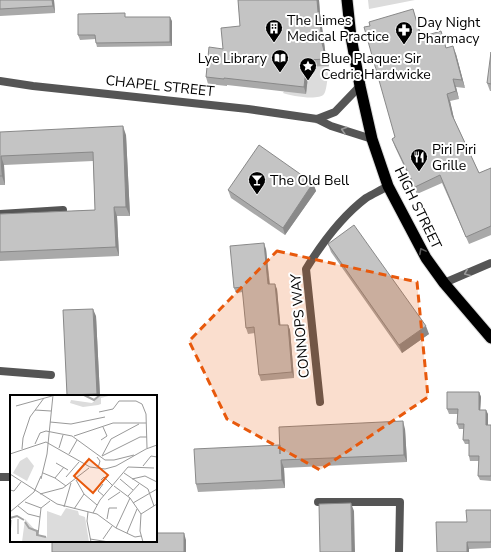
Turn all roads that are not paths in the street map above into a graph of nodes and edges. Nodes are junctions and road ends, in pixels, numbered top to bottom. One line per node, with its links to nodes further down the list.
1 (347, 0): 3 (highway, HIGH STREET)
2 (0, 81): 4 (street, CHAPEL STREET)
3 (360, 86): 4 (street, CHAPEL STREET); 5 (highway, HIGH STREET)
4 (316, 119): 5 (street, CHAPEL STREET, one-way to 4)
5 (372, 138): 6 (highway, HIGH STREET)
6 (388, 186): 10 (highway, HIGH STREET, one-way to 6); 14 (street, CONNOPS WAY)
7 (63, 210): 8 (street)
8 (0, 214)
9 (491, 263): 10 (street, one-way to 10)
10 (444, 283): 11 (highway, HIGH STREET)
11 (491, 338)
12 (0, 371): 13 (street)
13 (51, 375)
14 (320, 402)
15 (318, 502): 16 (street)
16 (399, 552)

